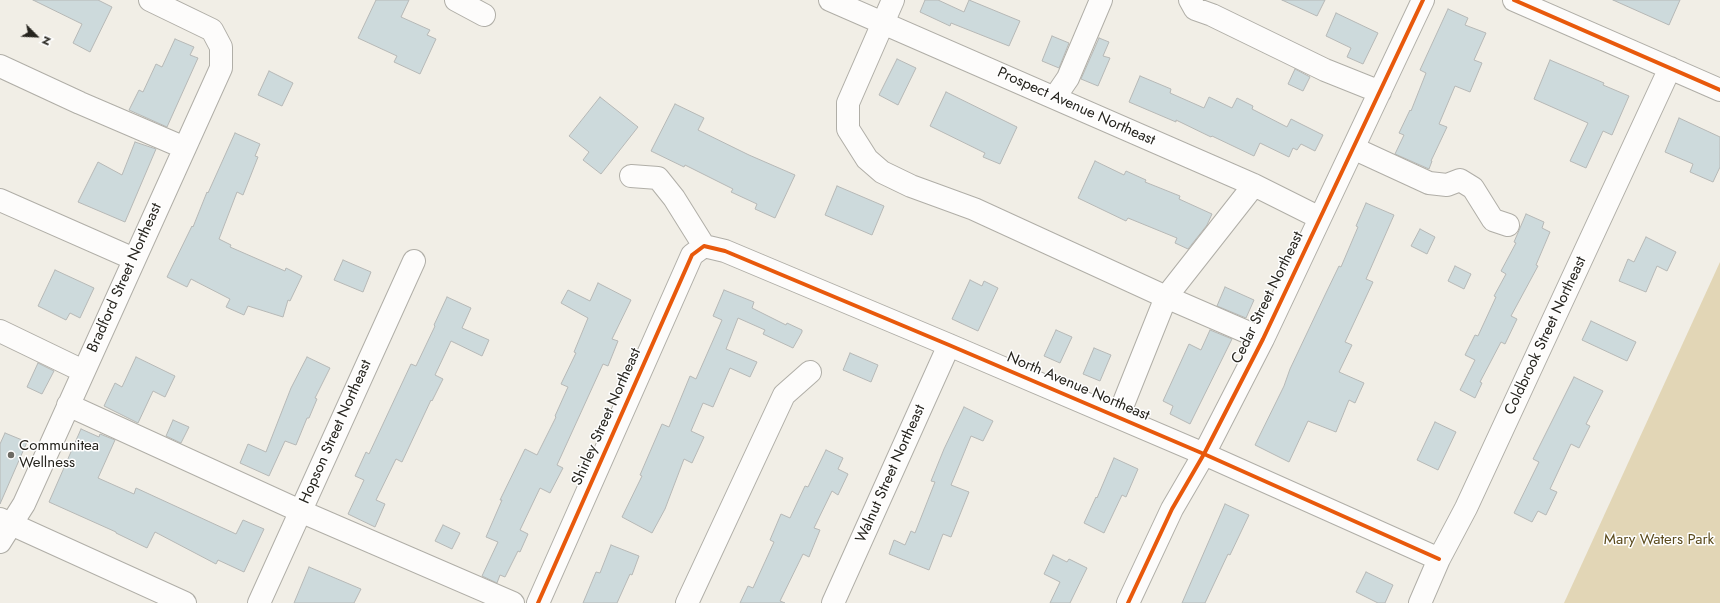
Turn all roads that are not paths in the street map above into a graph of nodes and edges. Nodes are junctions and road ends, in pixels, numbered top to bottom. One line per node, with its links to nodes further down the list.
1 (150, 0): 16 (street, Bradford Street Northeast)
2 (456, 0): 9 (street)
3 (830, 0): 10 (street, Prospect Avenue Northeast)
4 (893, 0): 10 (street)
5 (1101, 0): 15 (street)
6 (1190, 0): 14 (street)
7 (1423, 0): 14 (street, Cedar Street Northeast)
8 (1514, 0): 12 (street)
9 (484, 15)
10 (882, 23): 15 (street, Prospect Avenue Northeast); 26 (street)
11 (0, 66): 16 (street)
12 (1670, 68): 13 (street); 38 (street, Coldbrook Street Northeast)
13 (1720, 90)
14 (1380, 92): 17 (street, Cedar Street Northeast)
15 (1055, 97): 19 (street, Prospect Avenue Northeast)
16 (185, 148): 24 (street, Bradford Street Northeast)
17 (1353, 148): 21 (street, Cedar Street Northeast); 22 (street)
18 (631, 176): 23 (street)
19 (1254, 186): 21 (street, Prospect Avenue Northeast); 26 (street)
20 (0, 200): 24 (street)
21 (1320, 218): 28 (street, Cedar Street Northeast)
22 (1508, 225)
23 (704, 246): 29 (street, North Avenue Northeast); 42 (street, Shirley Street Northeast)
24 (134, 259): 30 (street, Bradford Street Northeast)
25 (414, 261): 35 (street, Hopson Street Northeast)
26 (1166, 297): 28 (street); 33 (street)
27 (0, 331): 30 (street)
28 (1263, 339): 34 (street, Cedar Street Northeast)
29 (949, 345): 33 (street, North Avenue Northeast); 44 (street, Walnut Street Northeast)
30 (83, 371): 32 (street, Bradford Street Northeast)
31 (810, 372): 43 (street)
32 (68, 405): 35 (street); 36 (street, Bradford Street Northeast)
33 (1118, 417): 34 (street, North Avenue Northeast)
34 (1204, 454): 38 (street, North Avenue Northeast); 45 (street, Cedar Street Northeast)
35 (300, 511): 40 (street, Hopson Street Northeast); 41 (street)
36 (6, 521): 37 (street, Bradford Street Northeast); 39 (street)
37 (0, 542)
38 (1439, 559): 46 (street, Coldbrook Street Northeast)
39 (185, 603)
40 (259, 603)
41 (513, 603)
42 (538, 603)
43 (686, 603)
44 (833, 603)
45 (1128, 603)
46 (1420, 603)

